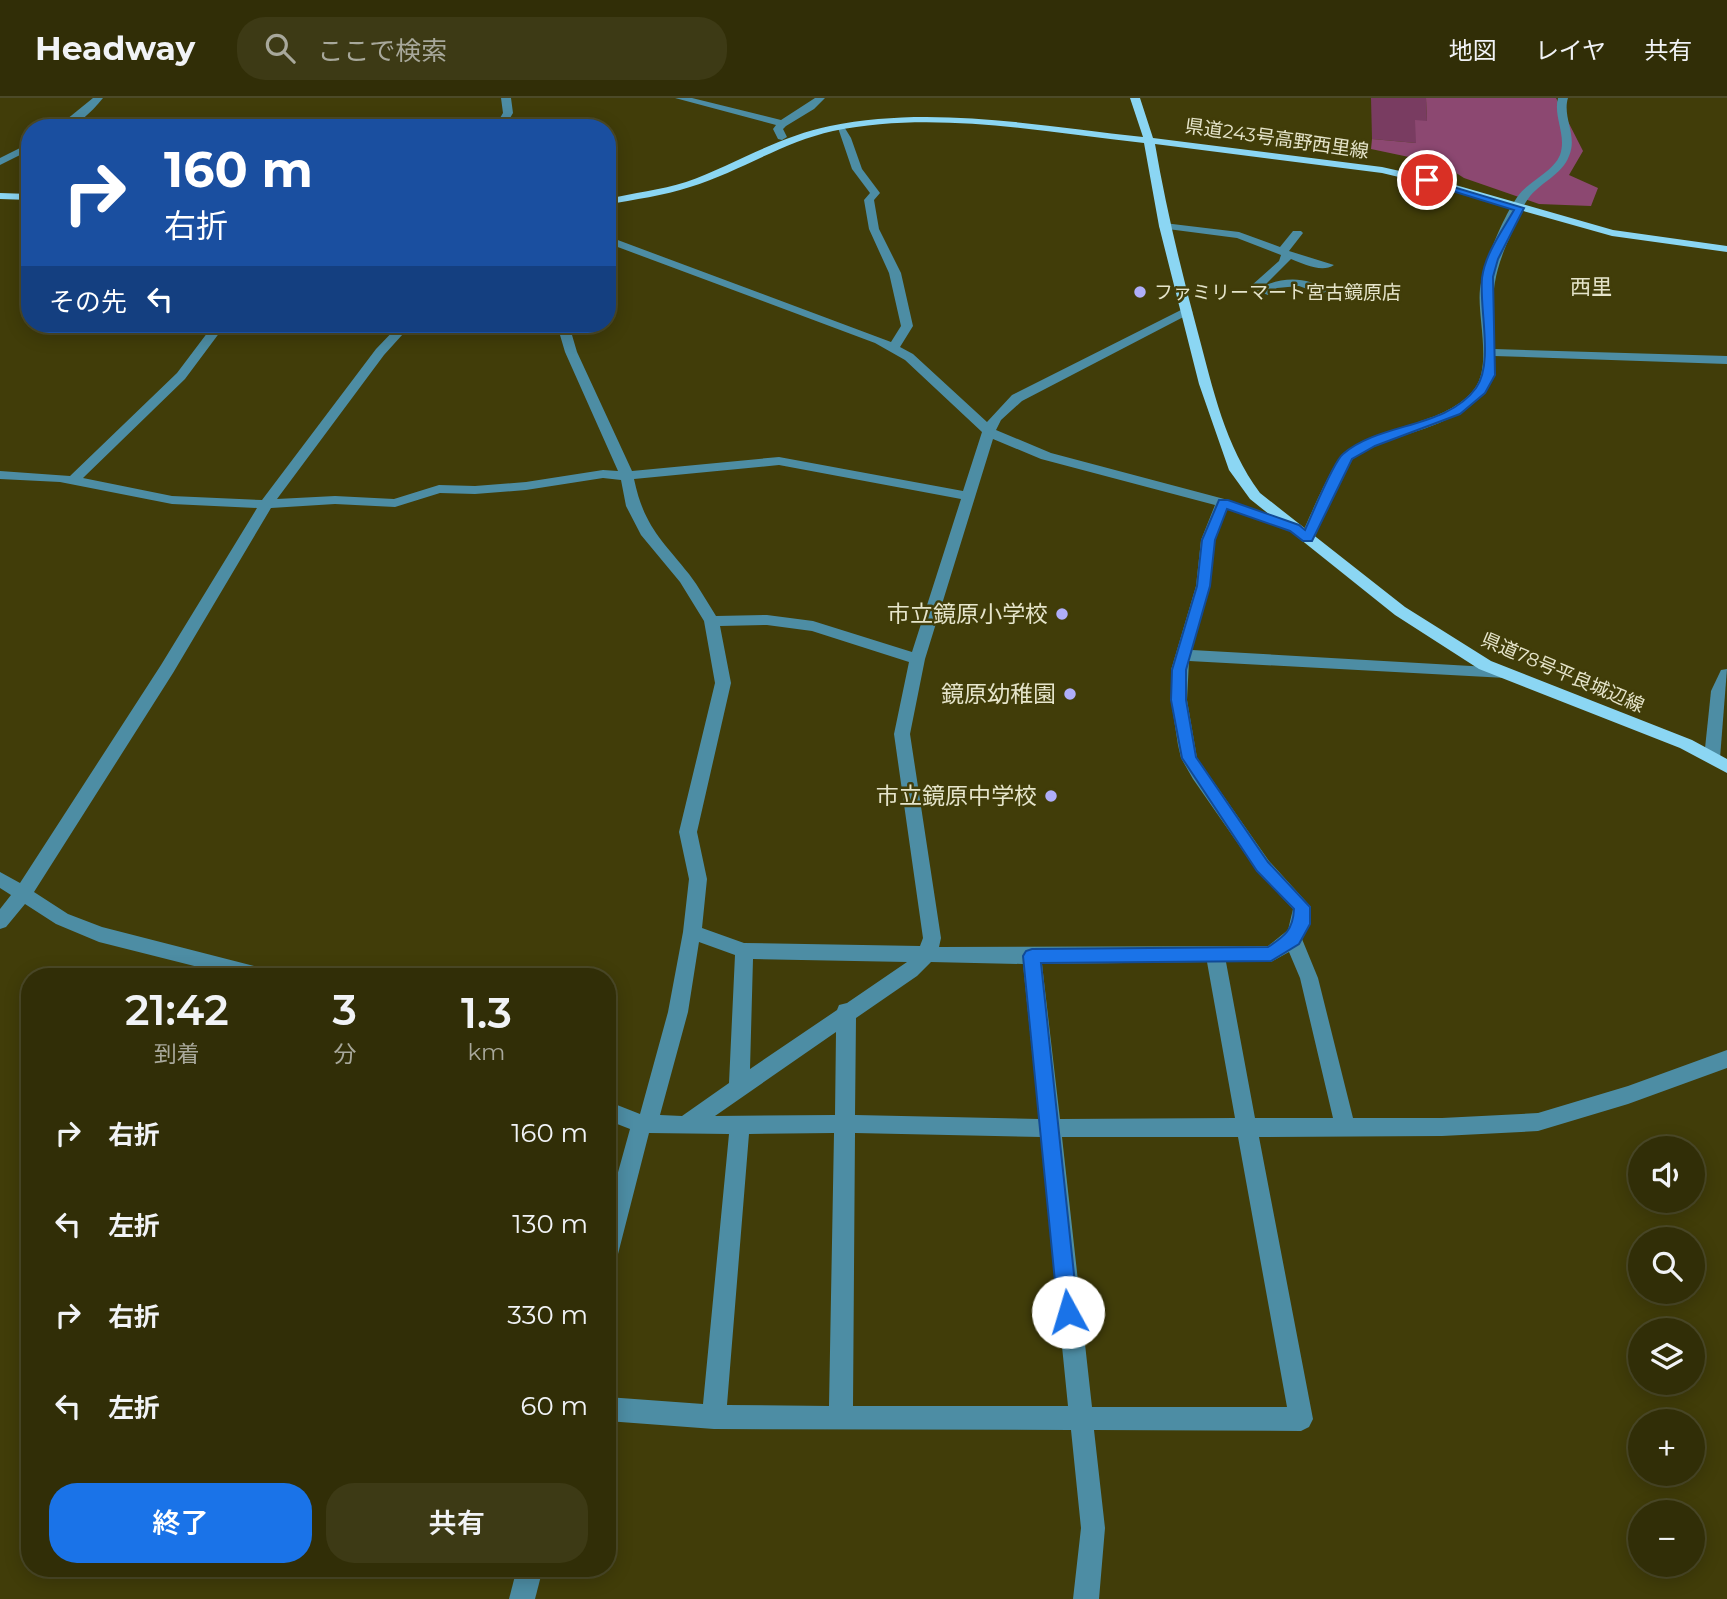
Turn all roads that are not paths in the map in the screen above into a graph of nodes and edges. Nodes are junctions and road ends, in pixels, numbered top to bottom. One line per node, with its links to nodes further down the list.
1 (97, 98): 8 (street)
2 (506, 98): 9 (street)
3 (680, 98): 10 (street)
4 (820, 98): 10 (street)
5 (1135, 98): 13 (main road, 県道78号平良城辺線)
6 (1145, 98): 13 (main road, 県道78号平良城辺線)
7 (1563, 98): 22 (street)
8 (74, 119)
9 (506, 119)
10 (782, 123): 12 (street)
11 (840, 127): 13 (main road); 21 (main road); 36 (street)
12 (782, 137): 13 (main road); 18 (main road)
13 (1149, 140): 22 (main road, 県道243号高野西里線); 23 (main road, 県道78号平良城辺線)
14 (21, 151): 15 (street)
15 (0, 162)
16 (0, 190): 17 (main road)
17 (21, 190)
18 (616, 194)
19 (0, 196): 20 (main road)
20 (21, 197)
21 (616, 201)
22 (1519, 208): 26 (main road, 県道243号高野西里線); 37 (street)
23 (1164, 226): 27 (street); 32 (main road, 県道78号平良城辺線)
24 (1297, 233): 27 (street)
25 (616, 242): 36 (street)
26 (1727, 249)
27 (1284, 253): 28 (street); 29 (street)
28 (1328, 265)
29 (1271, 272): 30 (street); 30 (street)
30 (1292, 282): 31 (street)
31 (1321, 291)
32 (1187, 312): 39 (street); 46 (main road, 県道78号平良城辺線)
33 (213, 333): 42 (street)
34 (398, 333): 44 (street)
35 (566, 333): 41 (street)
36 (893, 347): 39 (street)
37 (1489, 352): 38 (street); 47 (street)
38 (1727, 360)
39 (989, 431): 43 (street); 45 (street)
40 (1, 476): 42 (street)
41 (627, 476): 43 (street); 44 (street); 48 (street)
42 (72, 482): 44 (street)
43 (966, 496): 50 (street)
44 (266, 503): 55 (street)
45 (1223, 503): 46 (street); 49 (street)
46 (1295, 528): 47 (main road, 県道78号平良城辺線)
47 (1307, 538): 51 (main road, 県道78号平良城辺線)
48 (712, 621): 50 (street); 57 (street)
49 (1182, 655): 51 (street); 58 (street)
50 (916, 659): 60 (street)
51 (1506, 673): 53 (main road, 県道78号平良城辺線)
52 (1727, 674): 53 (street)
53 (1720, 762)
54 (0, 879): 55 (street)
55 (22, 895): 56 (street); 63 (street)
56 (0, 922)
57 (692, 932): 59 (street); 68 (street)
58 (1293, 939): 61 (street); 72 (street)
59 (744, 951): 60 (street); 66 (street)
60 (927, 954): 62 (street); 64 (street)
61 (1215, 955): 62 (street); 73 (street)
62 (1032, 956): 74 (street)
63 (231, 968)
64 (846, 1012): 66 (street); 69 (street)
65 (1727, 1059): 72 (street)
66 (739, 1086): 70 (street)
67 (616, 1113): 68 (street)
68 (644, 1124): 70 (street); 75 (street)
69 (844, 1124): 71 (street); 74 (street); 79 (street)
70 (685, 1125): 71 (street)
71 (740, 1125): 78 (street)
72 (1345, 1126): 73 (street)
73 (1245, 1127): 74 (street); 77 (street)
74 (1048, 1128): 77 (street)
75 (616, 1222)
76 (616, 1410): 78 (street)
77 (1079, 1416): 79 (street); 82 (street)
78 (714, 1417): 79 (street)
79 (841, 1417)
80 (528, 1577): 81 (street)
81 (522, 1599)
82 (1086, 1599)

